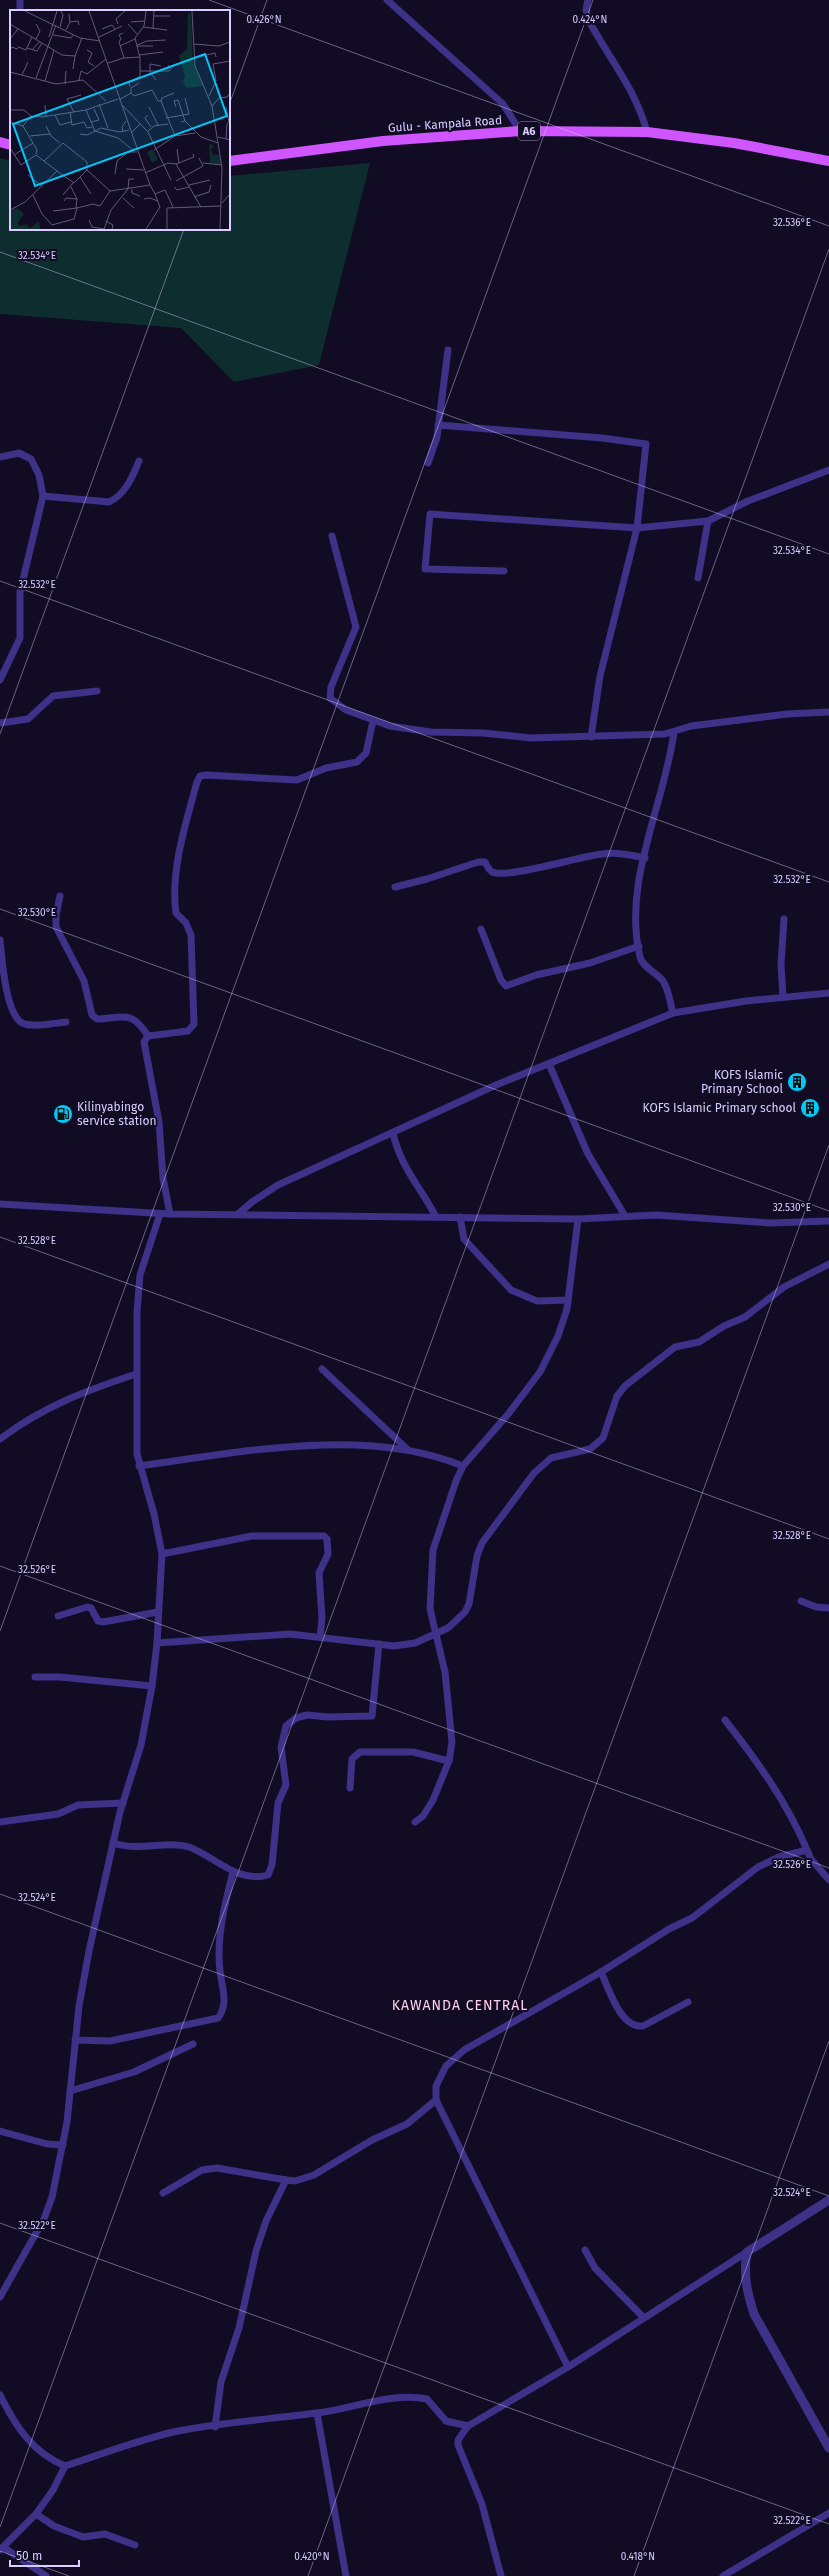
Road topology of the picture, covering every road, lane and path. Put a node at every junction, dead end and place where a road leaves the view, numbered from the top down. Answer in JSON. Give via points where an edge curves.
{"nodes":[{"id":1,"x":387,"y":0,"type":"edge"},
{"id":2,"x":588,"y":0,"type":"edge"},
{"id":3,"x":520,"y":131,"type":"junction"},
{"id":4,"x":647,"y":132,"type":"junction"},
{"id":5,"x":230,"y":161,"type":"edge"},
{"id":6,"x":829,"y":161,"type":"edge"},
{"id":7,"x":448,"y":350,"type":"dead end"},
{"id":8,"x":438,"y":425,"type":"junction"},
{"id":9,"x":0,"y":457,"type":"edge"},
{"id":10,"x":140,"y":461,"type":"dead end"},
{"id":11,"x":428,"y":463,"type":"dead end"},
{"id":12,"x":829,"y":470,"type":"edge"},
{"id":13,"x":43,"y":496,"type":"junction"},
{"id":14,"x":708,"y":521,"type":"junction"},
{"id":15,"x":637,"y":528,"type":"junction"},
{"id":16,"x":332,"y":536,"type":"dead end"},
{"id":17,"x":504,"y":571,"type":"dead end"},
{"id":18,"x":698,"y":578,"type":"dead end"},
{"id":19,"x":0,"y":680,"type":"edge"},
{"id":20,"x":96,"y":691,"type":"dead end"},
{"id":21,"x":829,"y":712,"type":"edge"},
{"id":22,"x":373,"y":721,"type":"junction"},
{"id":23,"x":0,"y":723,"type":"edge"},
{"id":24,"x":674,"y":732,"type":"junction"},
{"id":25,"x":591,"y":737,"type":"junction"},
{"id":26,"x":645,"y":858,"type":"junction"},
{"id":27,"x":395,"y":888,"type":"dead end"},
{"id":28,"x":60,"y":896,"type":"dead end"},
{"id":29,"x":784,"y":919,"type":"dead end"},
{"id":30,"x":481,"y":929,"type":"dead end"},
{"id":31,"x":0,"y":940,"type":"edge"},
{"id":32,"x":639,"y":946,"type":"junction"},
{"id":33,"x":1,"y":959,"type":"edge"},
{"id":34,"x":829,"y":993,"type":"edge"},
{"id":35,"x":782,"y":997,"type":"junction"},
{"id":36,"x":673,"y":1013,"type":"junction"},
{"id":37,"x":66,"y":1022,"type":"dead end"},
{"id":38,"x":148,"y":1036,"type":"junction"},
{"id":39,"x":549,"y":1064,"type":"junction"},
{"id":40,"x":393,"y":1134,"type":"junction"},
{"id":41,"x":0,"y":1204,"type":"edge"},
{"id":42,"x":160,"y":1214,"type":"junction"},
{"id":43,"x":170,"y":1214,"type":"junction"},
{"id":44,"x":238,"y":1214,"type":"junction"},
{"id":45,"x":625,"y":1216,"type":"junction"},
{"id":46,"x":436,"y":1217,"type":"junction"},
{"id":47,"x":460,"y":1217,"type":"junction"},
{"id":48,"x":578,"y":1219,"type":"junction"},
{"id":49,"x":829,"y":1221,"type":"edge"},
{"id":50,"x":829,"y":1264,"type":"edge"},
{"id":51,"x":568,"y":1300,"type":"junction"},
{"id":52,"x":322,"y":1369,"type":"dead end"},
{"id":53,"x":136,"y":1374,"type":"junction"},
{"id":54,"x":0,"y":1439,"type":"edge"},
{"id":55,"x":407,"y":1449,"type":"junction"},
{"id":56,"x":139,"y":1466,"type":"junction"},
{"id":57,"x":463,"y":1466,"type":"junction"},
{"id":58,"x":162,"y":1554,"type":"junction"},
{"id":59,"x":801,"y":1601,"type":"dead end"},
{"id":60,"x":829,"y":1608,"type":"edge"},
{"id":61,"x":158,"y":1612,"type":"junction"},
{"id":62,"x":58,"y":1616,"type":"dead end"},
{"id":63,"x":436,"y":1633,"type":"junction"},
{"id":64,"x":320,"y":1637,"type":"junction"},
{"id":65,"x":157,"y":1643,"type":"junction"},
{"id":66,"x":379,"y":1644,"type":"junction"},
{"id":67,"x":35,"y":1677,"type":"dead end"},
{"id":68,"x":152,"y":1686,"type":"junction"},
{"id":69,"x":725,"y":1720,"type":"dead end"},
{"id":70,"x":449,"y":1761,"type":"junction"},
{"id":71,"x":350,"y":1788,"type":"dead end"},
{"id":72,"x":123,"y":1803,"type":"junction"},
{"id":73,"x":0,"y":1822,"type":"edge"},
{"id":74,"x":415,"y":1822,"type":"dead end"},
{"id":75,"x":113,"y":1843,"type":"junction"},
{"id":76,"x":806,"y":1850,"type":"junction"},
{"id":77,"x":233,"y":1872,"type":"junction"},
{"id":78,"x":829,"y":1880,"type":"edge"},
{"id":79,"x":601,"y":1972,"type":"junction"},
{"id":80,"x":688,"y":2002,"type":"dead end"},
{"id":81,"x":75,"y":2040,"type":"junction"},
{"id":82,"x":193,"y":2044,"type":"dead end"},
{"id":83,"x":70,"y":2092,"type":"junction"},
{"id":84,"x":436,"y":2100,"type":"junction"},
{"id":85,"x":0,"y":2131,"type":"edge"},
{"id":86,"x":63,"y":2145,"type":"junction"},
{"id":87,"x":286,"y":2180,"type":"junction"},
{"id":88,"x":163,"y":2193,"type":"dead end"},
{"id":89,"x":829,"y":2200,"type":"edge"},
{"id":90,"x":585,"y":2250,"type":"dead end"},
{"id":91,"x":747,"y":2252,"type":"junction"},
{"id":92,"x":0,"y":2298,"type":"edge"},
{"id":93,"x":643,"y":2317,"type":"junction"},
{"id":94,"x":568,"y":2367,"type":"junction"},
{"id":95,"x":0,"y":2395,"type":"edge"},
{"id":96,"x":317,"y":2413,"type":"junction"},
{"id":97,"x":468,"y":2426,"type":"junction"},
{"id":98,"x":215,"y":2427,"type":"junction"},
{"id":99,"x":829,"y":2448,"type":"edge"},
{"id":100,"x":66,"y":2466,"type":"junction"},
{"id":101,"x":829,"y":2513,"type":"edge"},
{"id":102,"x":36,"y":2514,"type":"junction"},
{"id":103,"x":135,"y":2545,"type":"dead end"},
{"id":104,"x":1,"y":2549,"type":"edge"},
{"id":105,"x":46,"y":2576,"type":"edge"},
{"id":106,"x":346,"y":2576,"type":"edge"},
{"id":107,"x":501,"y":2576,"type":"edge"},
{"id":108,"x":723,"y":2576,"type":"edge"}],
"edges":[{"from":1,"to":3,"type":"street","via":[[503,104]]},
{"from":2,"to":4,"type":"street","via":[[586,10],[589,21],[642,111]]},
{"from":3,"to":4,"type":"main road","name":"Gulu - Kampala Road","number":"A6"},
{"from":3,"to":5,"type":"main road","name":"Gulu - Kampala Road","number":"A6","via":[[383,141]]},
{"from":4,"to":6,"type":"main road","name":"Gulu - Kampala Road","number":"A6","via":[[734,143]]},
{"from":7,"to":8,"type":"street"},
{"from":8,"to":11,"type":"street"},
{"from":8,"to":15,"type":"street","via":[[646,444]]},
{"from":9,"to":13,"type":"street","via":[[19,453],[31,459],[40,475]]},
{"from":10,"to":13,"type":"street","via":[[132,479],[118,496],[109,502]]},
{"from":12,"to":14,"type":"street","via":[[748,501]]},
{"from":13,"to":19,"type":"street","via":[[20,592],[20,638]]},
{"from":14,"to":15,"type":"street"},
{"from":14,"to":18,"type":"street"},
{"from":15,"to":17,"type":"street","via":[[430,514],[424,569]]},
{"from":15,"to":25,"type":"street","via":[[600,676]]},
{"from":16,"to":22,"type":"street","via":[[356,627],[331,687],[330,698],[346,710]]},
{"from":20,"to":23,"type":"street","via":[[53,696],[28,719]]},
{"from":21,"to":24,"type":"street","via":[[787,714],[691,726]]},
{"from":22,"to":25,"type":"street","via":[[431,732],[483,733],[531,738]]},
{"from":22,"to":38,"type":"street","via":[[366,753],[357,762],[326,768],[297,780],[206,775],[198,778],[175,886],[176,913],[186,923],[191,935],[194,1024],[188,1030]]},
{"from":24,"to":25,"type":"street"},
{"from":24,"to":26,"type":"street","via":[[670,761]]},
{"from":26,"to":27,"type":"street","via":[[619,853],[603,854],[537,868],[496,873],[490,870],[485,862],[478,862]]},
{"from":26,"to":32,"type":"street","via":[[635,903]]},
{"from":28,"to":38,"type":"street","via":[[56,928],[84,981],[92,1015],[97,1019],[127,1016],[137,1021]]},
{"from":29,"to":35,"type":"street"},
{"from":30,"to":32,"type":"street","via":[[506,986],[536,975],[590,963]]},
{"from":31,"to":33,"type":"street"},
{"from":32,"to":36,"type":"street","via":[[643,962],[665,985]]},
{"from":33,"to":37,"type":"street","via":[[5,985],[20,1020],[26,1024]]},
{"from":34,"to":35,"type":"street"},
{"from":35,"to":36,"type":"street","via":[[703,1006]]},
{"from":36,"to":39,"type":"street"},
{"from":38,"to":43,"type":"street","via":[[144,1042],[159,1122],[163,1178]]},
{"from":39,"to":40,"type":"street"},
{"from":39,"to":45,"type":"street","via":[[588,1154]]},
{"from":40,"to":44,"type":"street","via":[[278,1185]]},
{"from":40,"to":46,"type":"street","via":[[405,1169]]},
{"from":41,"to":42,"type":"street"},
{"from":42,"to":43,"type":"street"},
{"from":42,"to":53,"type":"street","via":[[140,1275]]},
{"from":43,"to":44,"type":"street"},
{"from":44,"to":46,"type":"street"},
{"from":45,"to":48,"type":"street"},
{"from":45,"to":49,"type":"street","via":[[656,1214],[770,1223]]},
{"from":46,"to":47,"type":"street"},
{"from":47,"to":48,"type":"street"},
{"from":47,"to":51,"type":"street","via":[[464,1239],[511,1290],[529,1299]]},
{"from":48,"to":51,"type":"street"},
{"from":50,"to":63,"type":"street","via":[[784,1287],[745,1317],[724,1326],[699,1342],[674,1347],[625,1386],[617,1396],[603,1438],[590,1449],[551,1458],[522,1486],[506,1514],[482,1543],[476,1556],[469,1604],[465,1612],[448,1628]]},
{"from":51,"to":57,"type":"street","via":[[558,1336],[540,1372]]},
{"from":52,"to":55,"type":"street"},
{"from":53,"to":54,"type":"street","via":[[79,1392],[51,1405]]},
{"from":53,"to":56,"type":"street"},
{"from":55,"to":56,"type":"street","via":[[374,1446],[304,1446]]},
{"from":55,"to":57,"type":"street","via":[[442,1457]]},
{"from":56,"to":58,"type":"street","via":[[154,1514]]},
{"from":57,"to":63,"type":"street","via":[[433,1550],[430,1602]]},
{"from":58,"to":61,"type":"street"},
{"from":58,"to":64,"type":"street","via":[[252,1536],[324,1536],[327,1539],[328,1554],[319,1573],[322,1618]]},
{"from":59,"to":60,"type":"street","via":[[816,1607]]},
{"from":61,"to":62,"type":"street","via":[[103,1622],[98,1621],[91,1608],[87,1607]]},
{"from":61,"to":65,"type":"street"},
{"from":63,"to":66,"type":"street","via":[[415,1643],[394,1646]]},
{"from":63,"to":70,"type":"street","via":[[445,1672],[452,1723]]},
{"from":64,"to":65,"type":"street","via":[[273,1634]]},
{"from":64,"to":66,"type":"street"},
{"from":65,"to":68,"type":"street"},
{"from":66,"to":77,"type":"street","via":[[372,1716],[307,1715],[296,1718],[286,1726],[281,1747],[287,1774],[286,1784],[278,1803],[271,1870],[265,1876]]},
{"from":67,"to":68,"type":"street"},
{"from":68,"to":72,"type":"street","via":[[141,1745]]},
{"from":69,"to":76,"type":"street","via":[[786,1806]]},
{"from":70,"to":71,"type":"street","via":[[413,1752],[360,1752],[352,1759]]},
{"from":70,"to":74,"type":"street","via":[[433,1800],[423,1816]]},
{"from":72,"to":73,"type":"street","via":[[78,1805],[58,1814]]},
{"from":72,"to":75,"type":"street"},
{"from":75,"to":77,"type":"street","via":[[141,1848],[182,1846],[201,1852]]},
{"from":75,"to":81,"type":"street","via":[[89,1951]]},
{"from":76,"to":78,"type":"street","via":[[811,1860]]},
{"from":76,"to":79,"type":"street","via":[[758,1867],[703,1911]]},
{"from":77,"to":81,"type":"street","via":[[219,1946],[225,2000],[224,2011],[218,2018],[110,2041]]},
{"from":79,"to":80,"type":"street","via":[[623,2017],[638,2026],[643,2026]]},
{"from":79,"to":84,"type":"street","via":[[464,2050],[446,2066],[436,2086]]},
{"from":81,"to":83,"type":"street"},
{"from":82,"to":83,"type":"street","via":[[134,2072]]},
{"from":83,"to":86,"type":"street"},
{"from":84,"to":87,"type":"street","via":[[407,2124],[372,2140],[314,2175]]},
{"from":84,"to":94,"type":"street"},
{"from":85,"to":86,"type":"street","via":[[48,2144]]},
{"from":86,"to":92,"type":"street","via":[[52,2197],[44,2219]]},
{"from":87,"to":88,"type":"street","via":[[218,2168],[202,2170]]},
{"from":87,"to":98,"type":"street","via":[[266,2221],[258,2245],[239,2328],[221,2382]]},
{"from":89,"to":91,"type":"street"},
{"from":90,"to":93,"type":"street","via":[[600,2274]]},
{"from":91,"to":93,"type":"street"},
{"from":91,"to":99,"type":"street","via":[[744,2271],[746,2290],[754,2314]]},
{"from":93,"to":94,"type":"street"},
{"from":94,"to":97,"type":"street"},
{"from":95,"to":100,"type":"street","via":[[14,2423],[36,2450]]},
{"from":96,"to":97,"type":"street","via":[[358,2404],[421,2398],[433,2403],[437,2413],[446,2421]]},
{"from":96,"to":98,"type":"street"},
{"from":96,"to":106,"type":"street"},
{"from":97,"to":107,"type":"street","via":[[458,2440],[458,2445],[482,2504]]},
{"from":98,"to":100,"type":"street","via":[[161,2436]]},
{"from":100,"to":102,"type":"street"},
{"from":101,"to":108,"type":"street"},
{"from":102,"to":103,"type":"street","via":[[54,2526],[83,2537],[105,2534]]},
{"from":102,"to":104,"type":"street"},
{"from":104,"to":105,"type":"street"}]}
